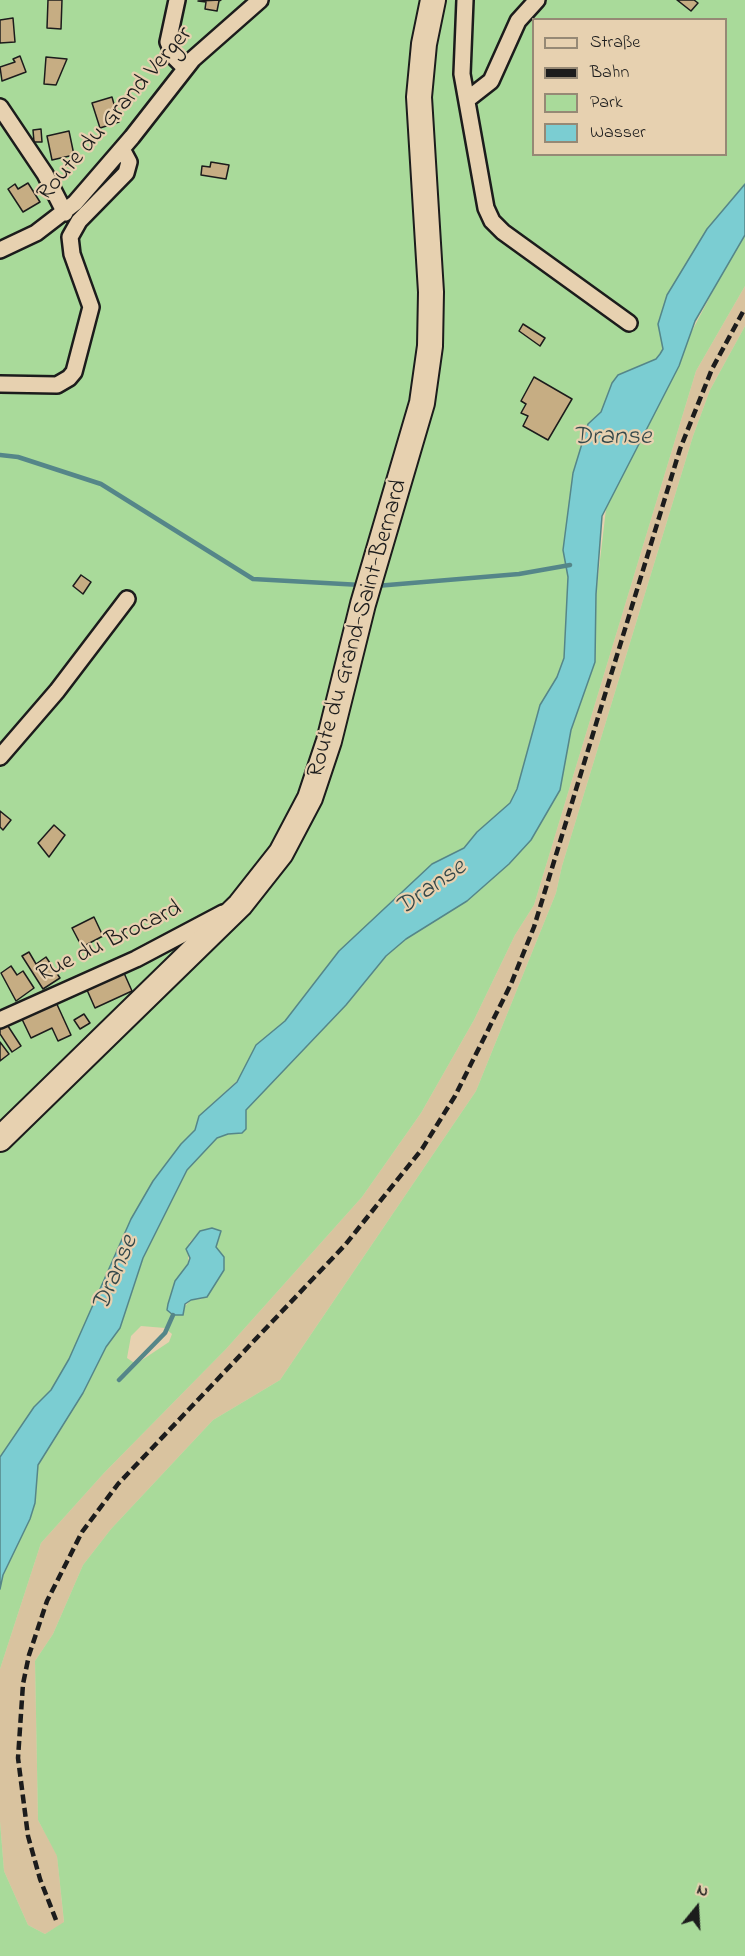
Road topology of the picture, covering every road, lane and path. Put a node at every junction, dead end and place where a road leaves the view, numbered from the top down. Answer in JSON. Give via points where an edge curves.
{"nodes":[{"id":1,"x":177,"y":0,"type":"edge"},
{"id":2,"x":260,"y":0,"type":"edge"},
{"id":3,"x":434,"y":0,"type":"edge"},
{"id":4,"x":465,"y":0,"type":"edge"},
{"id":5,"x":537,"y":0,"type":"edge"},
{"id":6,"x":185,"y":68,"type":"junction"},
{"id":7,"x":468,"y":99,"type":"junction"},
{"id":8,"x":0,"y":107,"type":"edge"},
{"id":9,"x":122,"y":149,"type":"junction"},
{"id":10,"x":65,"y":213,"type":"junction"},
{"id":11,"x":0,"y":250,"type":"edge"},
{"id":12,"x":629,"y":323,"type":"dead end"},
{"id":13,"x":0,"y":384,"type":"edge"},
{"id":14,"x":127,"y":599,"type":"dead end"},
{"id":15,"x":0,"y":757,"type":"edge"},
{"id":16,"x":240,"y":905,"type":"junction"},
{"id":17,"x":0,"y":1020,"type":"edge"},
{"id":18,"x":0,"y":1139,"type":"edge"}],
"edges":[{"from":1,"to":6,"type":"street","via":[[168,42]]},
{"from":2,"to":6,"type":"street","name":"Route du Grand Verger"},
{"from":3,"to":16,"type":"main road","name":"Route du Grand-Saint-Bernard","via":[[424,44],[419,97],[430,263],[430,346],[416,429],[310,798],[281,853]]},
{"from":4,"to":7,"type":"street","via":[[461,59]]},
{"from":5,"to":7,"type":"street","via":[[518,21],[491,81]]},
{"from":6,"to":9,"type":"street","name":"Route du Grand Verger"},
{"from":7,"to":12,"type":"street","via":[[486,208],[492,220]]},
{"from":8,"to":10,"type":"street","via":[[45,174]]},
{"from":9,"to":10,"type":"street","name":"Route du Grand Verger"},
{"from":9,"to":13,"type":"street","via":[[129,162],[126,173],[79,221],[70,237],[72,254],[92,307],[74,372],[57,385]]},
{"from":10,"to":11,"type":"street","name":"Route du Grand Verger","via":[[36,233]]},
{"from":14,"to":15,"type":"street","via":[[57,691]]},
{"from":16,"to":17,"type":"street","name":"Rue du Brocard","via":[[136,959]]},
{"from":16,"to":18,"type":"main road","name":"Route du Grand-Saint-Bernard"}]}
